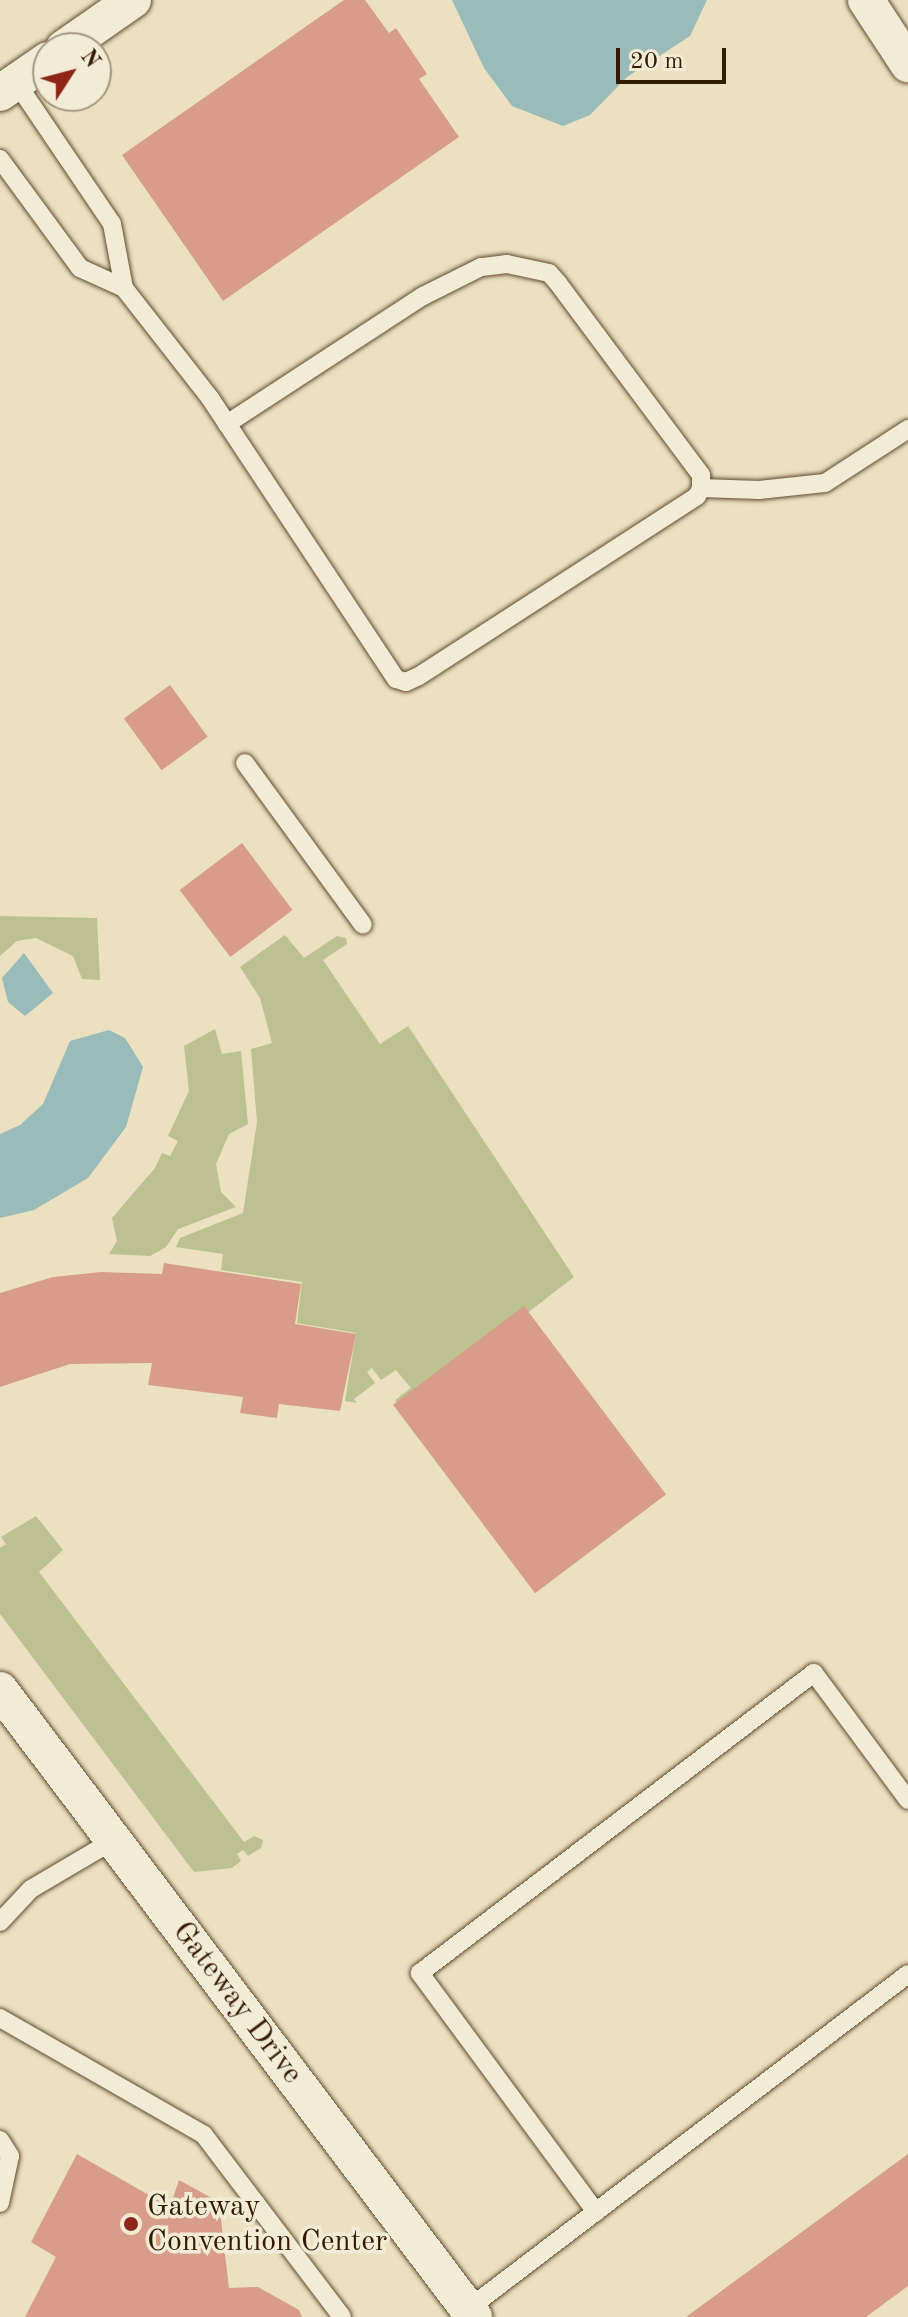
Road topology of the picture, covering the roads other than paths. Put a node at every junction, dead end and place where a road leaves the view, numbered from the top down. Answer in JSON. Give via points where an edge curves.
{"nodes":[{"id":1,"x":133,"y":0,"type":"edge"},
{"id":2,"x":866,"y":0,"type":"edge"},
{"id":3,"x":87,"y":32,"type":"edge"},
{"id":4,"x":908,"y":64,"type":"edge"},
{"id":5,"x":32,"y":71,"type":"edge"},
{"id":6,"x":8,"y":88,"type":"edge"},
{"id":7,"x":0,"y":159,"type":"edge"},
{"id":8,"x":124,"y":288,"type":"junction"},
{"id":9,"x":227,"y":424,"type":"junction"},
{"id":10,"x":908,"y":429,"type":"edge"},
{"id":11,"x":701,"y":488,"type":"junction"},
{"id":12,"x":245,"y":763,"type":"dead end"},
{"id":13,"x":363,"y":925,"type":"dead end"},
{"id":14,"x":0,"y":1690,"type":"edge"},
{"id":15,"x":908,"y":1800,"type":"edge"},
{"id":16,"x":114,"y":1840,"type":"junction"},
{"id":17,"x":0,"y":1922,"type":"edge"},
{"id":18,"x":908,"y":1974,"type":"edge"},
{"id":19,"x":0,"y":2018,"type":"edge"},
{"id":20,"x":0,"y":2140,"type":"edge"},
{"id":21,"x":0,"y":2203,"type":"edge"},
{"id":22,"x":596,"y":2212,"type":"junction"},
{"id":23,"x":471,"y":2313,"type":"edge"},
{"id":24,"x":342,"y":2317,"type":"edge"}],
"edges":[{"from":1,"to":3,"type":"street"},
{"from":2,"to":4,"type":"street"},
{"from":5,"to":6,"type":"street"},
{"from":6,"to":8,"type":"lane","via":[[112,224]]},
{"from":7,"to":8,"type":"lane","via":[[80,268]]},
{"from":8,"to":9,"type":"lane"},
{"from":9,"to":11,"type":"lane","via":[[423,296],[481,267],[507,264],[549,273],[558,283],[701,475]]},
{"from":9,"to":11,"type":"lane","via":[[390,672],[406,682],[697,496]]},
{"from":10,"to":11,"type":"lane","via":[[825,483],[759,490]]},
{"from":12,"to":13,"type":"lane"},
{"from":14,"to":16,"type":"street","name":"Gateway Drive"},
{"from":15,"to":22,"type":"lane","via":[[814,1673],[420,1973]]},
{"from":16,"to":17,"type":"lane","via":[[31,1889]]},
{"from":16,"to":23,"type":"street","name":"Gateway Drive"},
{"from":18,"to":22,"type":"lane"},
{"from":19,"to":24,"type":"lane","via":[[204,2135]]},
{"from":20,"to":21,"type":"lane","via":[[10,2156]]},
{"from":22,"to":23,"type":"lane"}]}
